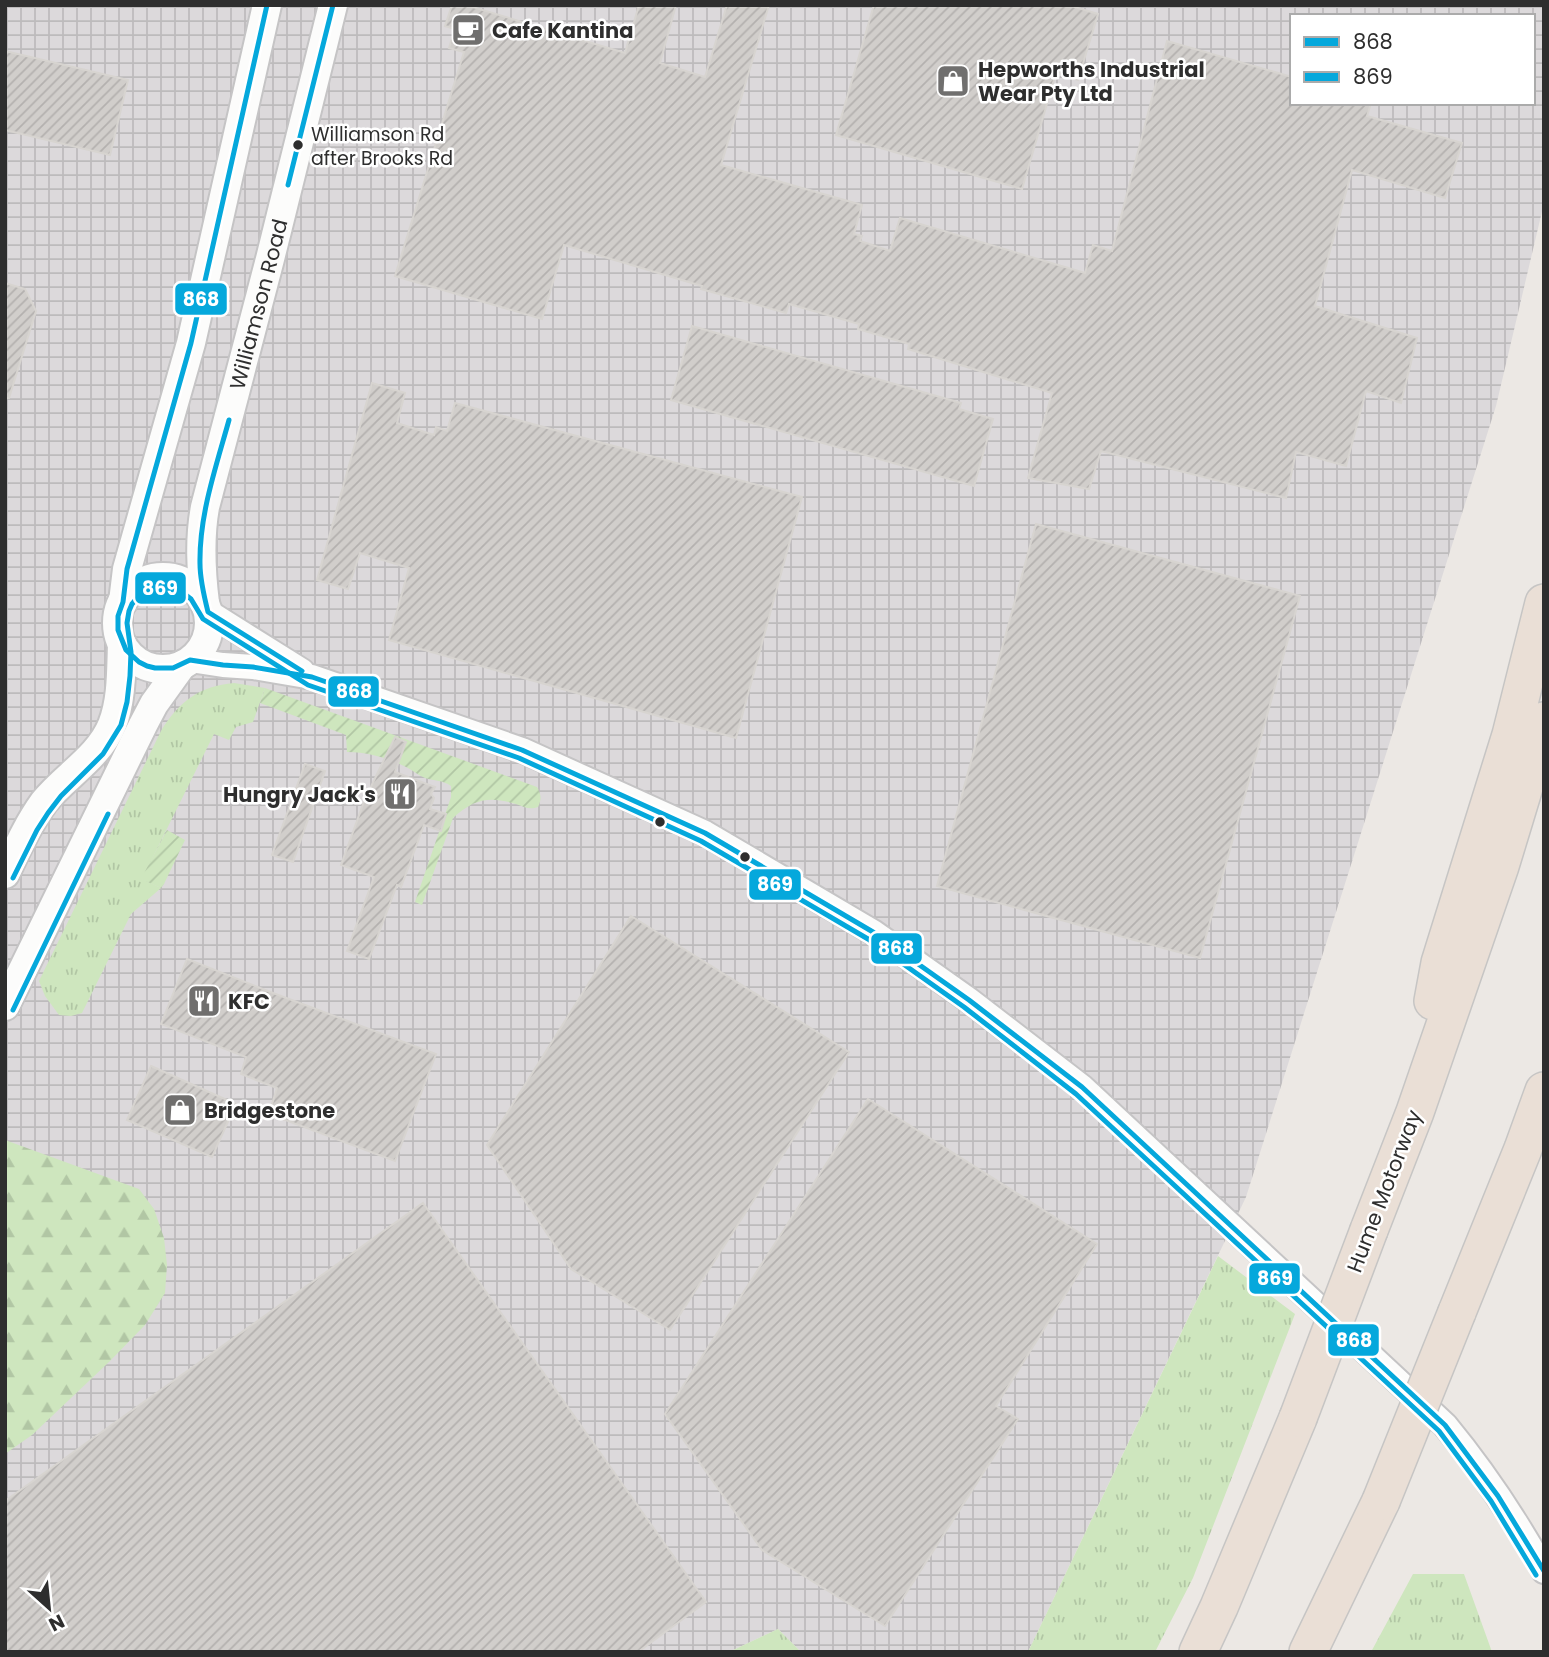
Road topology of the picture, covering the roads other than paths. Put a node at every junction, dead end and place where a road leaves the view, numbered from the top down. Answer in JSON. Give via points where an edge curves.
{"nodes":[{"id":1,"x":267,"y":5,"type":"edge"},
{"id":2,"x":333,"y":5,"type":"edge"},
{"id":3,"x":123,"y":602,"type":"junction"},
{"id":4,"x":1544,"y":603,"type":"edge"},
{"id":5,"x":207,"y":607,"type":"junction"},
{"id":6,"x":122,"y":644,"type":"junction"},
{"id":7,"x":186,"y":663,"type":"junction"},
{"id":8,"x":312,"y":677,"type":"junction"},
{"id":9,"x":1544,"y":721,"type":"edge"},
{"id":10,"x":5,"y":874,"type":"edge"},
{"id":11,"x":5,"y":1006,"type":"edge"},
{"id":12,"x":1544,"y":1091,"type":"edge"},
{"id":13,"x":1415,"y":1112,"type":"junction"},
{"id":14,"x":1544,"y":1571,"type":"edge"},
{"id":15,"x":1198,"y":1652,"type":"edge"},
{"id":16,"x":1308,"y":1652,"type":"edge"}],
"edges":[{"from":1,"to":3,"type":"main road","via":[[191,343],[127,569]]},
{"from":2,"to":5,"type":"main road","name":"Williamson Road","via":[[205,508],[200,555]]},
{"from":3,"to":5,"type":"main road","via":[[136,586],[163,578],[190,586]]},
{"from":3,"to":6,"type":"main road","via":[[117,623]]},
{"from":4,"to":13,"type":"highway","via":[[1511,735],[1440,963]]},
{"from":5,"to":7,"type":"main road","via":[[207,638]]},
{"from":5,"to":8,"type":"street"},
{"from":6,"to":7,"type":"main road","via":[[147,666],[164,669]]},
{"from":6,"to":10,"type":"main road","via":[[112,725],[103,741],[44,803]]},
{"from":7,"to":8,"type":"street"},
{"from":7,"to":11,"type":"main road","via":[[143,725]]},
{"from":8,"to":14,"type":"street","via":[[522,750],[705,833],[873,932],[970,999],[1082,1087],[1445,1425],[1520,1528]]},
{"from":9,"to":13,"type":"highway","name":"Hume Motorway","via":[[1500,866]]},
{"from":12,"to":16,"type":"highway","bridge":true,"via":[[1381,1501]]},
{"from":13,"to":15,"type":"highway","name":"Hume Motorway","bridge":true,"via":[[1298,1418]]}]}
